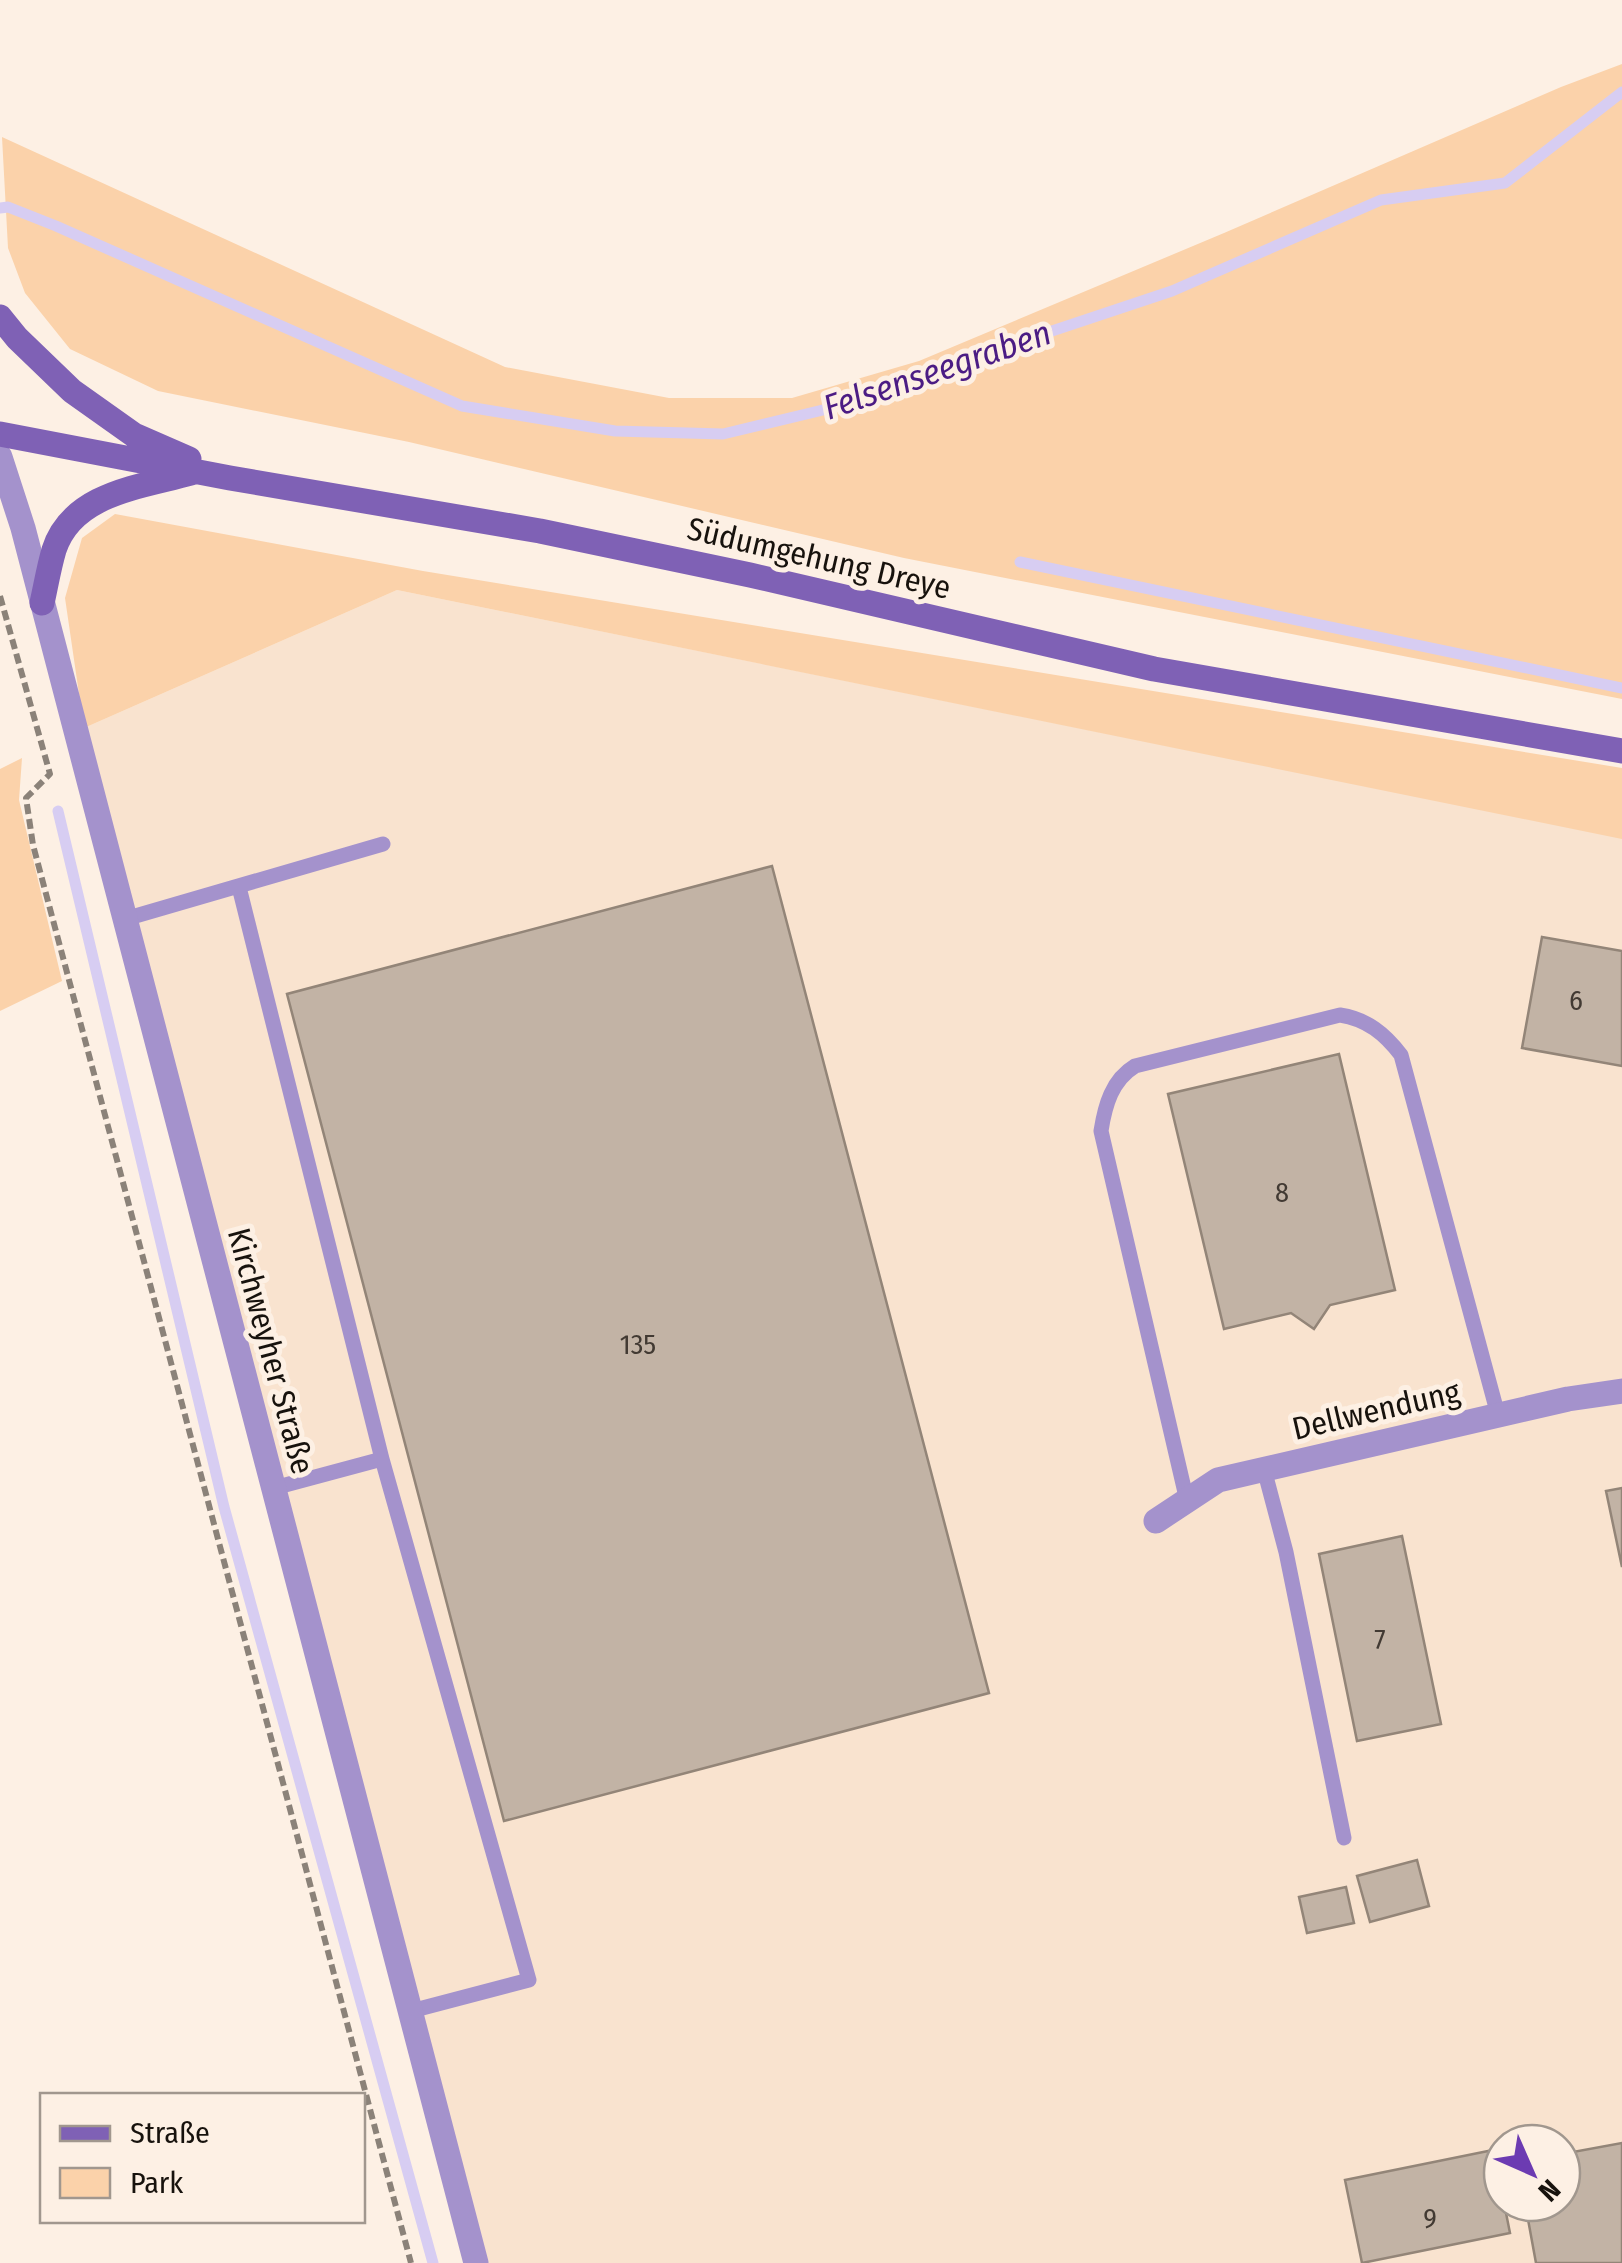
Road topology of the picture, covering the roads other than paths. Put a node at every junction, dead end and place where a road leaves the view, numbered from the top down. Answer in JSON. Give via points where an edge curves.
{"nodes":[{"id":1,"x":0,"y":317,"type":"edge"},
{"id":2,"x":0,"y":434,"type":"edge"},
{"id":3,"x":0,"y":457,"type":"edge"},
{"id":4,"x":197,"y":472,"type":"junction"},
{"id":5,"x":230,"y":478,"type":"junction"},
{"id":6,"x":42,"y":603,"type":"junction"},
{"id":7,"x":1622,"y":751,"type":"edge"},
{"id":8,"x":383,"y":844,"type":"dead end"},
{"id":9,"x":239,"y":886,"type":"junction"},
{"id":10,"x":124,"y":919,"type":"junction"},
{"id":11,"x":1622,"y":1390,"type":"edge"},
{"id":12,"x":1498,"y":1415,"type":"junction"},
{"id":13,"x":382,"y":1459,"type":"junction"},
{"id":14,"x":1264,"y":1469,"type":"junction"},
{"id":15,"x":274,"y":1488,"type":"junction"},
{"id":16,"x":1187,"y":1500,"type":"junction"},
{"id":17,"x":1156,"y":1521,"type":"dead end"},
{"id":18,"x":1344,"y":1838,"type":"dead end"},
{"id":19,"x":411,"y":2011,"type":"junction"},
{"id":20,"x":476,"y":2263,"type":"edge"}],
"edges":[{"from":1,"to":5,"type":"main road","via":[[72,391],[134,434]]},
{"from":2,"to":4,"type":"main road","name":"Südumgehung Dreye"},
{"from":3,"to":6,"type":"street","name":"Kirchweyher Straße"},
{"from":4,"to":5,"type":"main road","name":"Südumgehung Dreye"},
{"from":4,"to":6,"type":"main road","via":[[98,499],[73,516],[55,546]]},
{"from":5,"to":7,"type":"main road","name":"Südumgehung Dreye","via":[[750,574],[1154,669]]},
{"from":6,"to":10,"type":"street","name":"Kirchweyher Straße"},
{"from":8,"to":9,"type":"lane"},
{"from":9,"to":10,"type":"lane"},
{"from":9,"to":13,"type":"lane"},
{"from":10,"to":15,"type":"street","name":"Kirchweyher Straße"},
{"from":11,"to":12,"type":"street","name":"Dellwendung"},
{"from":12,"to":14,"type":"street","name":"Dellwendung"},
{"from":12,"to":16,"type":"lane","via":[[1401,1055],[1386,1037],[1340,1015],[1135,1066],[1108,1097],[1102,1130]]},
{"from":13,"to":15,"type":"lane"},
{"from":13,"to":19,"type":"lane","via":[[530,1980]]},
{"from":14,"to":16,"type":"street","name":"Dellwendung","via":[[1218,1480]]},
{"from":14,"to":18,"type":"lane"},
{"from":15,"to":19,"type":"street","name":"Kirchweyher Straße"},
{"from":16,"to":17,"type":"street","name":"Dellwendung"},
{"from":19,"to":20,"type":"street","name":"Kirchweyher Straße"}]}
